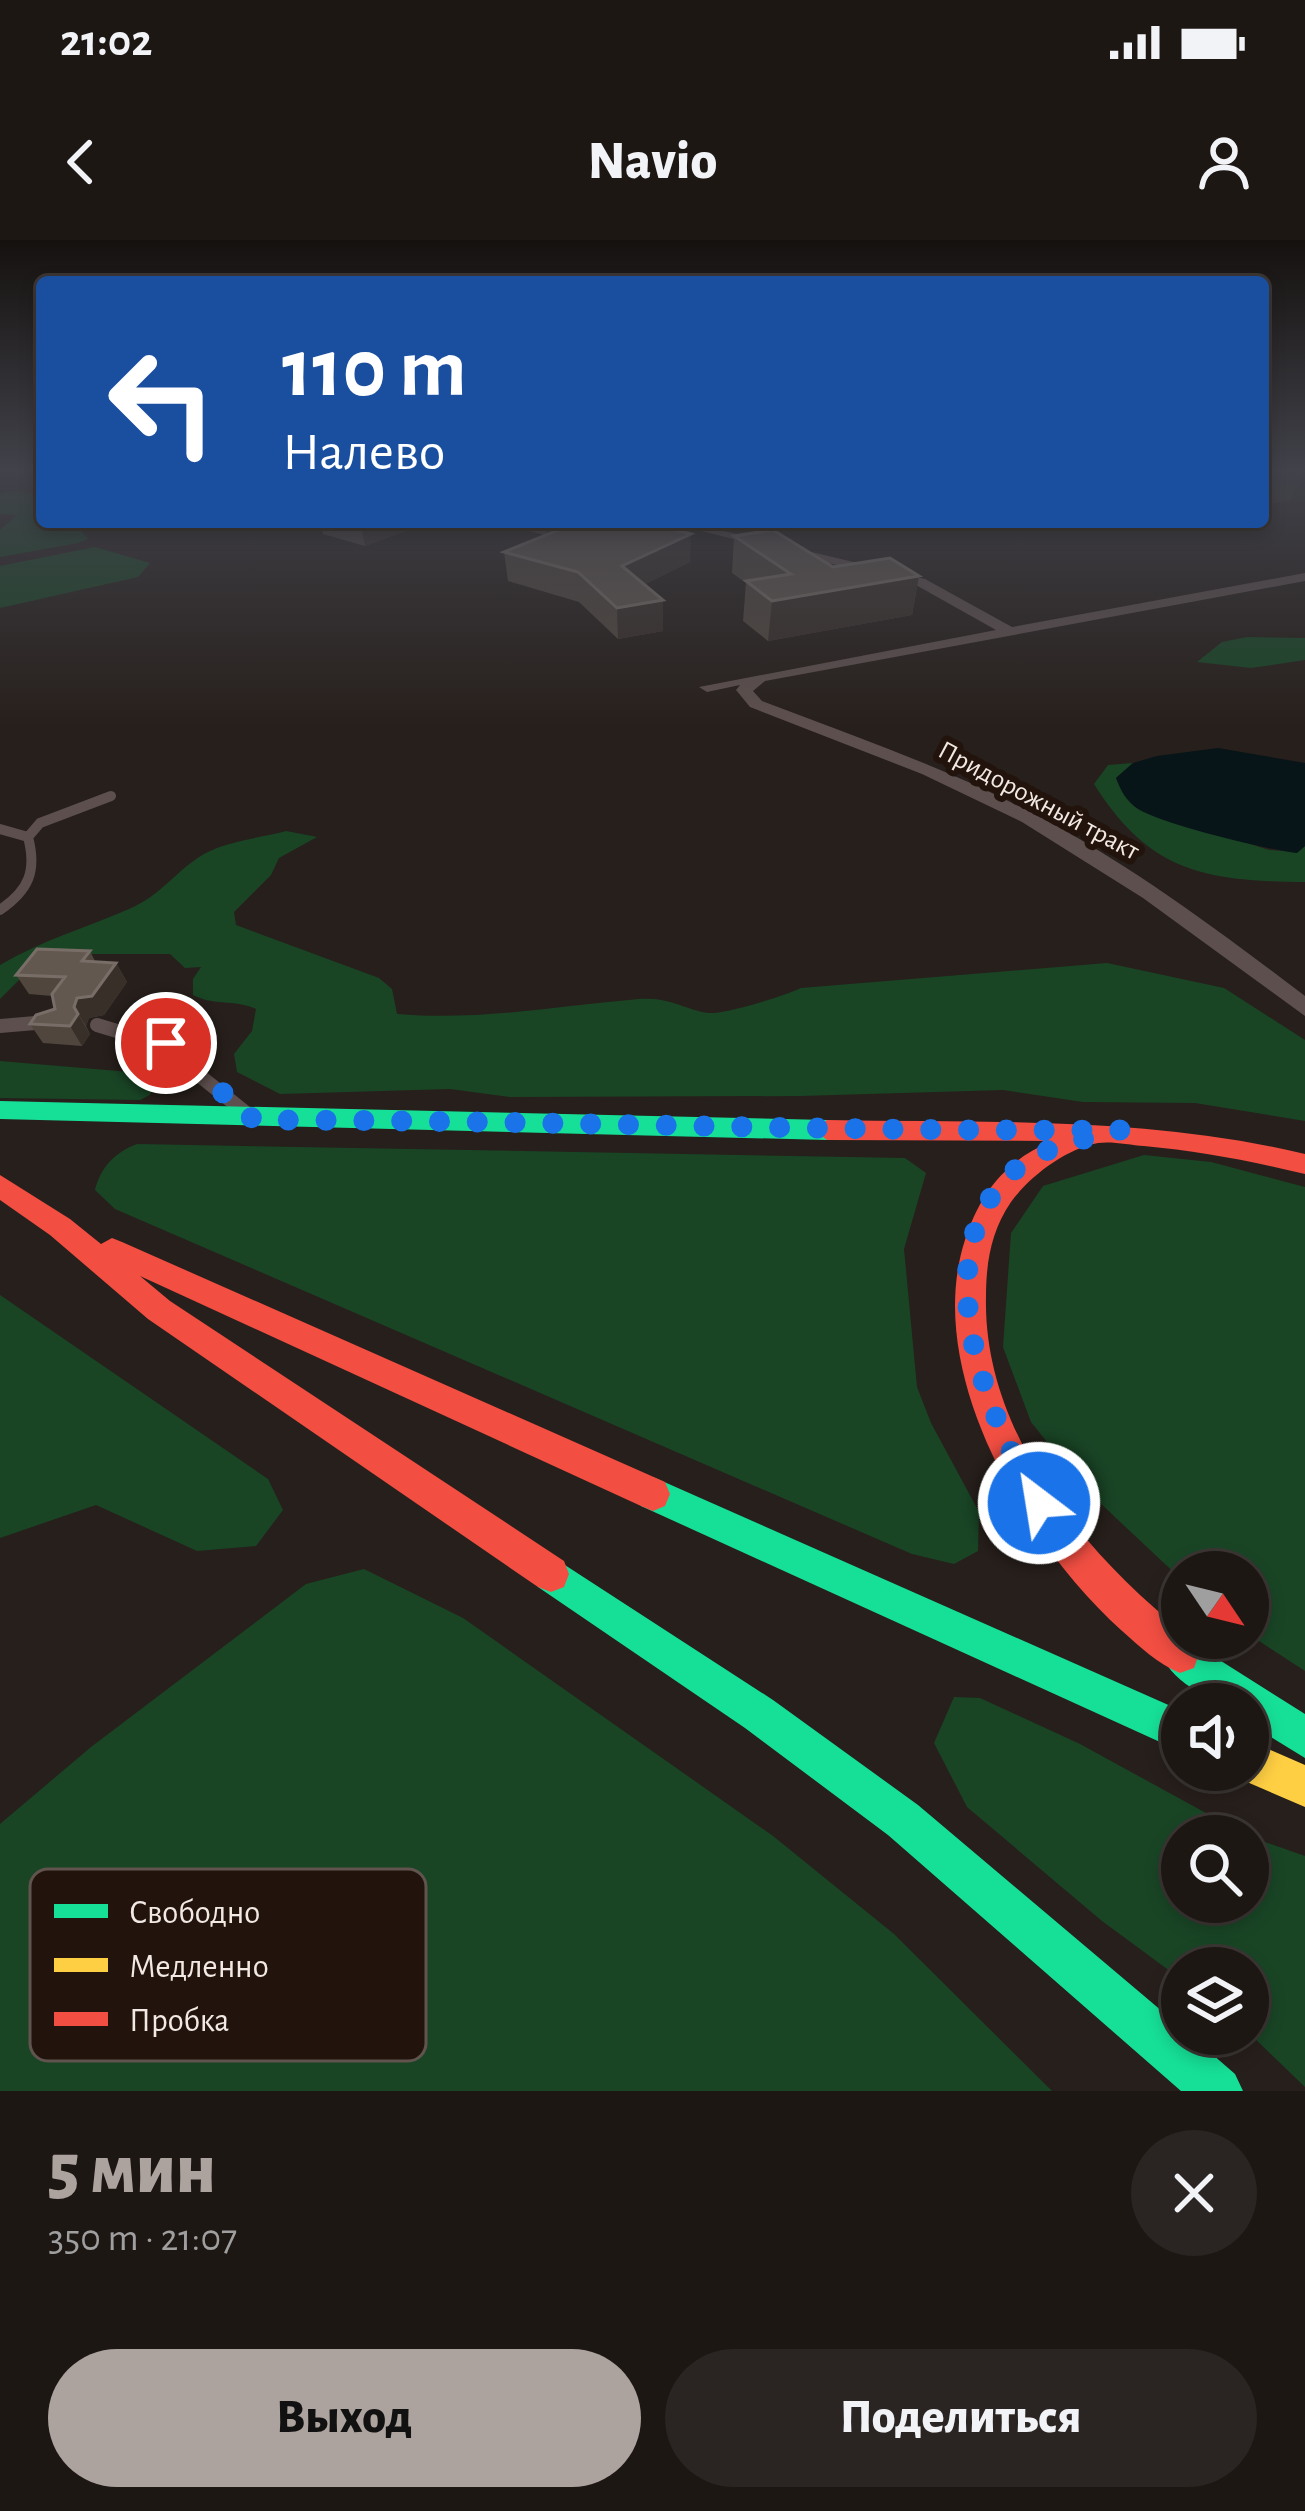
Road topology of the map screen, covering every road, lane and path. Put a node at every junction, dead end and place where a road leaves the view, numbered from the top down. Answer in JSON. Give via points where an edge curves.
{"nodes":[{"id":1,"x":814,"y":556,"type":"edge"},
{"id":2,"x":1305,"y":577,"type":"edge"},
{"id":3,"x":1011,"y":632,"type":"junction"},
{"id":4,"x":759,"y":678,"type":"junction"},
{"id":5,"x":707,"y":687,"type":"dead end"},
{"id":6,"x":111,"y":796,"type":"dead end"},
{"id":7,"x":0,"y":829,"type":"edge"},
{"id":8,"x":28,"y":836,"type":"junction"},
{"id":9,"x":0,"y":910,"type":"edge"},
{"id":10,"x":1305,"y":1008,"type":"edge"},
{"id":11,"x":58,"y":1023,"type":"edge"},
{"id":12,"x":97,"y":1025,"type":"dead end"},
{"id":13,"x":0,"y":1026,"type":"edge"},
{"id":14,"x":0,"y":1110,"type":"edge"},
{"id":15,"x":254,"y":1120,"type":"junction"},
{"id":16,"x":1120,"y":1130,"type":"junction"},
{"id":17,"x":1305,"y":1165,"type":"edge"},
{"id":18,"x":0,"y":1186,"type":"edge"},
{"id":19,"x":60,"y":1227,"type":"junction"},
{"id":20,"x":1161,"y":1723,"type":"edge"},
{"id":21,"x":1305,"y":1738,"type":"edge"},
{"id":22,"x":1269,"y":1770,"type":"edge"},
{"id":23,"x":1305,"y":1786,"type":"edge"},
{"id":24,"x":1217,"y":2091,"type":"edge"}],
"edges":[{"from":1,"to":3,"type":"street","via":[[920,582]]},
{"from":2,"to":3,"type":"street"},
{"from":3,"to":4,"type":"street"},
{"from":4,"to":5,"type":"street"},
{"from":4,"to":10,"type":"street","name":"Придорожный тракт","via":[[744,690],[755,704],[1029,819],[1142,885]]},
{"from":6,"to":8,"type":"lane"},
{"from":7,"to":8,"type":"lane"},
{"from":8,"to":9,"type":"lane","via":[[33,881]]},
{"from":11,"to":13,"type":"lane"},
{"from":12,"to":15,"type":"lane","via":[[166,1043]]},
{"from":14,"to":15,"type":"main road"},
{"from":15,"to":16,"type":"main road"},
{"from":16,"to":17,"type":"main road","via":[[1201,1136]]},
{"from":16,"to":21,"type":"main road","via":[[1017,1167],[990,1200],[968,1267],[982,1388],[1009,1454],[1076,1556],[1175,1648]]},
{"from":18,"to":19,"type":"main road"},
{"from":19,"to":20,"type":"main road"},
{"from":19,"to":24,"type":"main road","via":[[159,1310],[904,1820]]},
{"from":22,"to":23,"type":"main road"}]}
